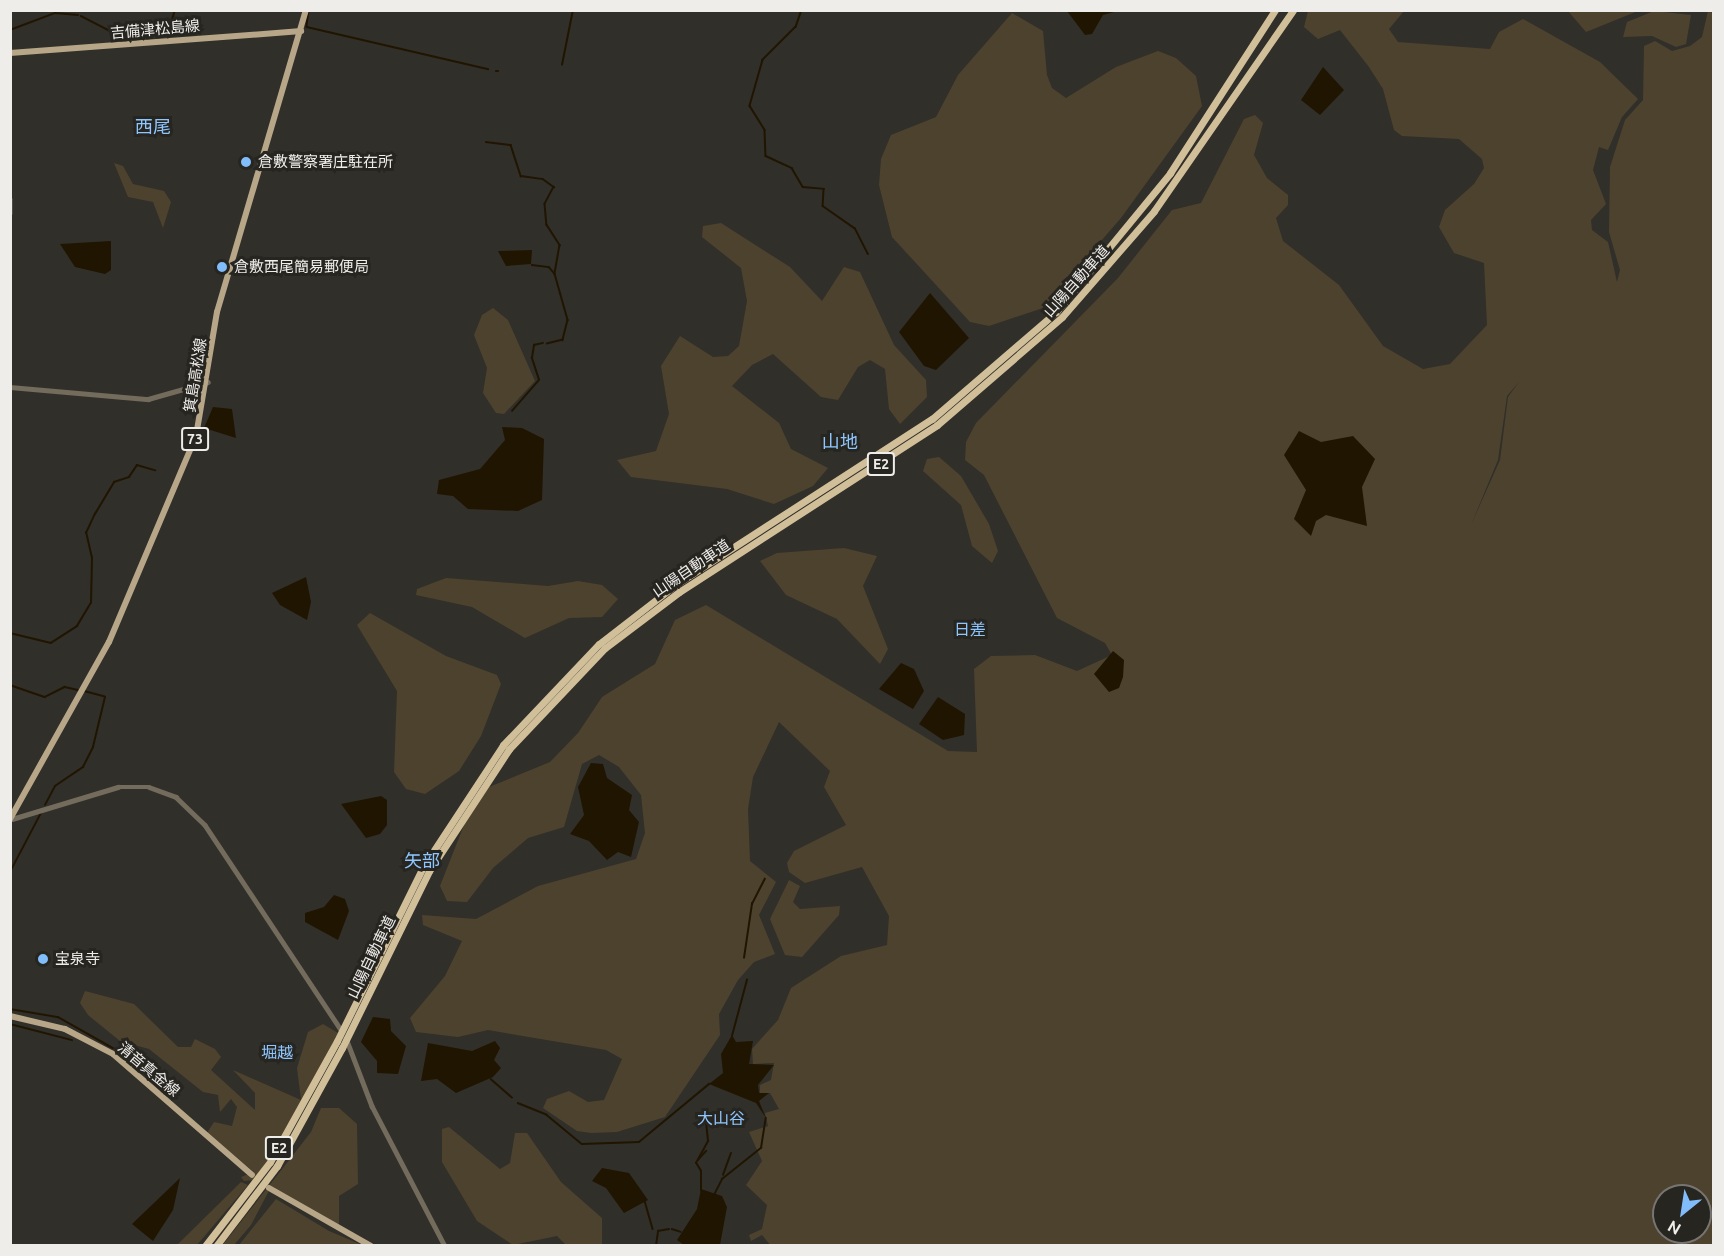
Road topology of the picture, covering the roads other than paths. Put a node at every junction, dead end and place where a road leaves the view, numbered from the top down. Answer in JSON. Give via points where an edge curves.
{"nodes":[{"id":1,"x":306,"y":10,"type":"edge"},
{"id":2,"x":1275,"y":10,"type":"edge"},
{"id":3,"x":1293,"y":10,"type":"edge"},
{"id":4,"x":301,"y":31,"type":"junction"},
{"id":5,"x":10,"y":53,"type":"edge"},
{"id":6,"x":10,"y":199,"type":"edge"},
{"id":7,"x":10,"y":213,"type":"edge"},
{"id":8,"x":208,"y":382,"type":"junction"},
{"id":9,"x":10,"y":387,"type":"edge"},
{"id":10,"x":11,"y":819,"type":"edge"},
{"id":11,"x":426,"y":869,"type":"junction"},
{"id":12,"x":10,"y":1016,"type":"edge"},
{"id":13,"x":252,"y":1175,"type":"dead end"},
{"id":14,"x":269,"y":1188,"type":"dead end"},
{"id":15,"x":205,"y":1245,"type":"edge"},
{"id":16,"x":216,"y":1245,"type":"edge"},
{"id":17,"x":371,"y":1245,"type":"edge"},
{"id":18,"x":445,"y":1245,"type":"edge"}],
"edges":[{"from":1,"to":4,"type":"main road","name":"箕島高松線","number":"73"},
{"from":2,"to":11,"type":"highway","name":"山陽自動車道","number":"E2","via":[[1170,173],[1056,312],[932,419],[675,585],[599,644],[502,745]]},
{"from":3,"to":11,"type":"highway","name":"山陽自動車道","number":"E2","via":[[1154,211],[1062,317],[937,425],[679,592],[605,648],[509,749]]},
{"from":4,"to":5,"type":"main road","name":"吉備津松島線"},
{"from":4,"to":8,"type":"main road","name":"箕島高松線","number":"73","via":[[217,312]]},
{"from":6,"to":7,"type":"street"},
{"from":8,"to":9,"type":"street","via":[[148,399]]},
{"from":8,"to":10,"type":"main road","name":"箕島高松線","number":"73","via":[[196,436],[109,642]]},
{"from":10,"to":18,"type":"street","via":[[126,786],[159,790],[191,808],[356,1052],[372,1106]]},
{"from":11,"to":15,"type":"highway","name":"山陽自動車道","number":"E2","bridge":true,"via":[[285,1139]]},
{"from":11,"to":16,"type":"highway","name":"山陽自動車道","number":"E2","bridge":true,"via":[[342,1048],[282,1159]]},
{"from":12,"to":13,"type":"main road","name":"清音真金線","via":[[65,1029],[113,1054]]},
{"from":14,"to":17,"type":"main road"}]}
